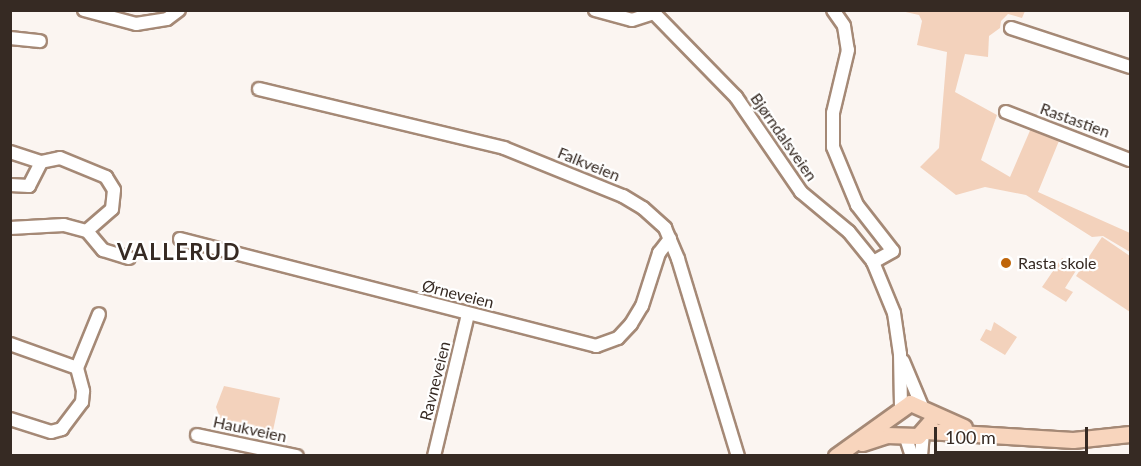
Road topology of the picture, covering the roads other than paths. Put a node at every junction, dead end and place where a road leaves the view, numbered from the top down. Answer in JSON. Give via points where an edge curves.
{"nodes":[{"id":1,"x":84,"y":10,"type":"edge"},
{"id":2,"x":179,"y":10,"type":"edge"},
{"id":3,"x":595,"y":10,"type":"edge"},
{"id":4,"x":833,"y":10,"type":"edge"},
{"id":5,"x":652,"y":12,"type":"edge"},
{"id":6,"x":1011,"y":28,"type":"dead end"},
{"id":7,"x":10,"y":38,"type":"edge"},
{"id":8,"x":40,"y":41,"type":"dead end"},
{"id":9,"x":1131,"y":68,"type":"edge"},
{"id":10,"x":259,"y":89,"type":"dead end"},
{"id":11,"x":1006,"y":112,"type":"dead end"},
{"id":12,"x":10,"y":152,"type":"edge"},
{"id":13,"x":1131,"y":160,"type":"edge"},
{"id":14,"x":41,"y":162,"type":"junction"},
{"id":15,"x":10,"y":185,"type":"edge"},
{"id":16,"x":10,"y":228,"type":"edge"},
{"id":17,"x":87,"y":231,"type":"junction"},
{"id":18,"x":180,"y":239,"type":"dead end"},
{"id":19,"x":670,"y":239,"type":"junction"},
{"id":20,"x":129,"y":258,"type":"dead end"},
{"id":21,"x":873,"y":262,"type":"junction"},
{"id":22,"x":99,"y":314,"type":"dead end"},
{"id":23,"x":468,"y":314,"type":"junction"},
{"id":24,"x":10,"y":344,"type":"edge"},
{"id":25,"x":900,"y":354,"type":"junction"},
{"id":26,"x":77,"y":368,"type":"junction"},
{"id":27,"x":925,"y":409,"type":"junction"},
{"id":28,"x":899,"y":410,"type":"junction"},
{"id":29,"x":10,"y":418,"type":"edge"},
{"id":30,"x":974,"y":431,"type":"junction"},
{"id":31,"x":925,"y":432,"type":"junction"},
{"id":32,"x":1131,"y":434,"type":"edge"},
{"id":33,"x":197,"y":435,"type":"dead end"},
{"id":34,"x":904,"y":435,"type":"junction"},
{"id":35,"x":850,"y":446,"type":"junction"},
{"id":36,"x":297,"y":456,"type":"edge"},
{"id":37,"x":434,"y":456,"type":"edge"},
{"id":38,"x":738,"y":456,"type":"edge"},
{"id":39,"x":836,"y":456,"type":"edge"},
{"id":40,"x":912,"y":456,"type":"edge"},
{"id":41,"x":921,"y":456,"type":"edge"}],
"edges":[{"from":1,"to":2,"type":"street","via":[[136,24],[167,19]]},
{"from":3,"to":5,"type":"street","via":[[632,20]]},
{"from":4,"to":21,"type":"street","via":[[844,26],[848,50],[833,113],[833,147],[857,205],[893,251]]},
{"from":5,"to":21,"type":"street","name":"Bjørndalsveien","via":[[736,97],[801,192],[849,232]]},
{"from":6,"to":9,"type":"street"},
{"from":7,"to":8,"type":"street"},
{"from":10,"to":19,"type":"street","name":"Falkveien","via":[[504,148],[623,196],[658,220]]},
{"from":11,"to":13,"type":"street","name":"Rastastien"},
{"from":12,"to":14,"type":"street"},
{"from":14,"to":15,"type":"street","via":[[28,186]]},
{"from":14,"to":17,"type":"street","via":[[60,158],[70,161],[97,171],[112,185],[112,210]]},
{"from":16,"to":17,"type":"street","via":[[64,225]]},
{"from":17,"to":20,"type":"street","via":[[103,250]]},
{"from":18,"to":23,"type":"street","name":"Ørneveien"},
{"from":19,"to":23,"type":"street","name":"Ørneveien","via":[[659,253],[642,306],[631,324],[608,343],[580,343]]},
{"from":19,"to":38,"type":"street","name":"Falkveien"},
{"from":21,"to":25,"type":"street","name":"Bjørndalsveien","via":[[891,301]]},
{"from":22,"to":26,"type":"street"},
{"from":23,"to":37,"type":"street","name":"Ravneveien"},
{"from":24,"to":26,"type":"street"},
{"from":25,"to":27,"type":"street","name":"Bjørndalsveien"},
{"from":25,"to":28,"type":"street","name":"Bjørndalsveien"},
{"from":26,"to":29,"type":"street","via":[[83,378],[82,402],[62,429],[51,432]]},
{"from":27,"to":28,"type":"main road","via":[[910,403]]},
{"from":27,"to":30,"type":"main road"},
{"from":27,"to":31,"type":"main road"},
{"from":28,"to":34,"type":"main road","via":[[897,427]]},
{"from":28,"to":35,"type":"main road"},
{"from":30,"to":31,"type":"main road"},
{"from":30,"to":32,"type":"main road","via":[[1073,440]]},
{"from":31,"to":34,"type":"main road"},
{"from":31,"to":41,"type":"street"},
{"from":33,"to":36,"type":"street","name":"Haukveien"},
{"from":34,"to":35,"type":"main road"},
{"from":34,"to":40,"type":"street"},
{"from":35,"to":39,"type":"main road"}]}
